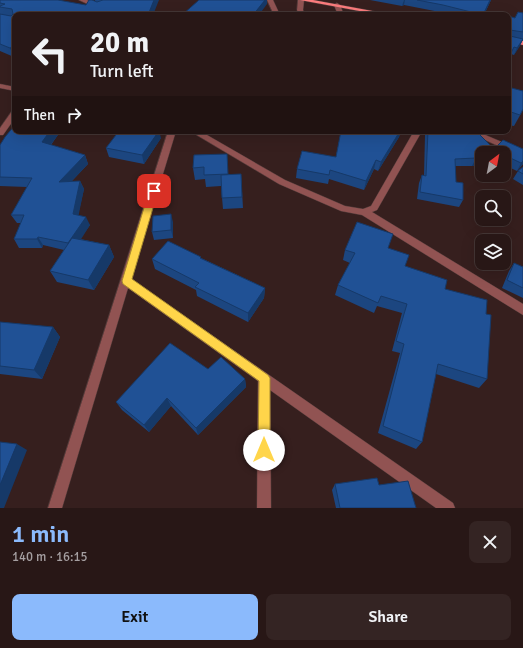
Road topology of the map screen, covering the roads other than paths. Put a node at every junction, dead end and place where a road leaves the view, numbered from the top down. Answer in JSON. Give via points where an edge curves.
{"nodes":[{"id":1,"x":82,"y":0,"type":"edge"},
{"id":2,"x":270,"y":0,"type":"edge"},
{"id":3,"x":302,"y":0,"type":"edge"},
{"id":4,"x":337,"y":5,"type":"junction"},
{"id":5,"x":101,"y":8,"type":"edge"},
{"id":6,"x":276,"y":12,"type":"edge"},
{"id":7,"x":301,"y":12,"type":"edge"},
{"id":8,"x":340,"y":12,"type":"edge"},
{"id":9,"x":365,"y":12,"type":"edge"},
{"id":10,"x":511,"y":41,"type":"edge"},
{"id":11,"x":523,"y":43,"type":"edge"},
{"id":12,"x":0,"y":86,"type":"edge"},
{"id":13,"x":12,"y":88,"type":"edge"},
{"id":14,"x":12,"y":117,"type":"edge"},
{"id":15,"x":0,"y":134,"type":"edge"},
{"id":16,"x":171,"y":134,"type":"edge"},
{"id":17,"x":199,"y":134,"type":"edge"},
{"id":18,"x":416,"y":134,"type":"edge"},
{"id":19,"x":476,"y":134,"type":"edge"},
{"id":20,"x":523,"y":154,"type":"edge"},
{"id":21,"x":364,"y":212,"type":"junction"},
{"id":22,"x":126,"y":281,"type":"junction"},
{"id":23,"x":523,"y":310,"type":"edge"},
{"id":24,"x":264,"y":378,"type":"junction"},
{"id":25,"x":55,"y":508,"type":"edge"},
{"id":26,"x":264,"y":508,"type":"edge"},
{"id":27,"x":448,"y":508,"type":"edge"}],
"edges":[{"from":1,"to":5,"type":"street"},
{"from":2,"to":6,"type":"street"},
{"from":3,"to":4,"type":"main road"},
{"from":3,"to":7,"type":"street"},
{"from":4,"to":8,"type":"street"},
{"from":4,"to":9,"type":"main road"},
{"from":10,"to":11,"type":"main road"},
{"from":12,"to":13,"type":"street"},
{"from":14,"to":15,"type":"street"},
{"from":16,"to":22,"type":"street"},
{"from":17,"to":21,"type":"street","via":[[282,182],[344,209]]},
{"from":18,"to":21,"type":"street","via":[[374,208]]},
{"from":19,"to":20,"type":"street"},
{"from":21,"to":23,"type":"street"},
{"from":22,"to":24,"type":"street"},
{"from":22,"to":25,"type":"street"},
{"from":24,"to":26,"type":"street"},
{"from":24,"to":27,"type":"street"}]}
